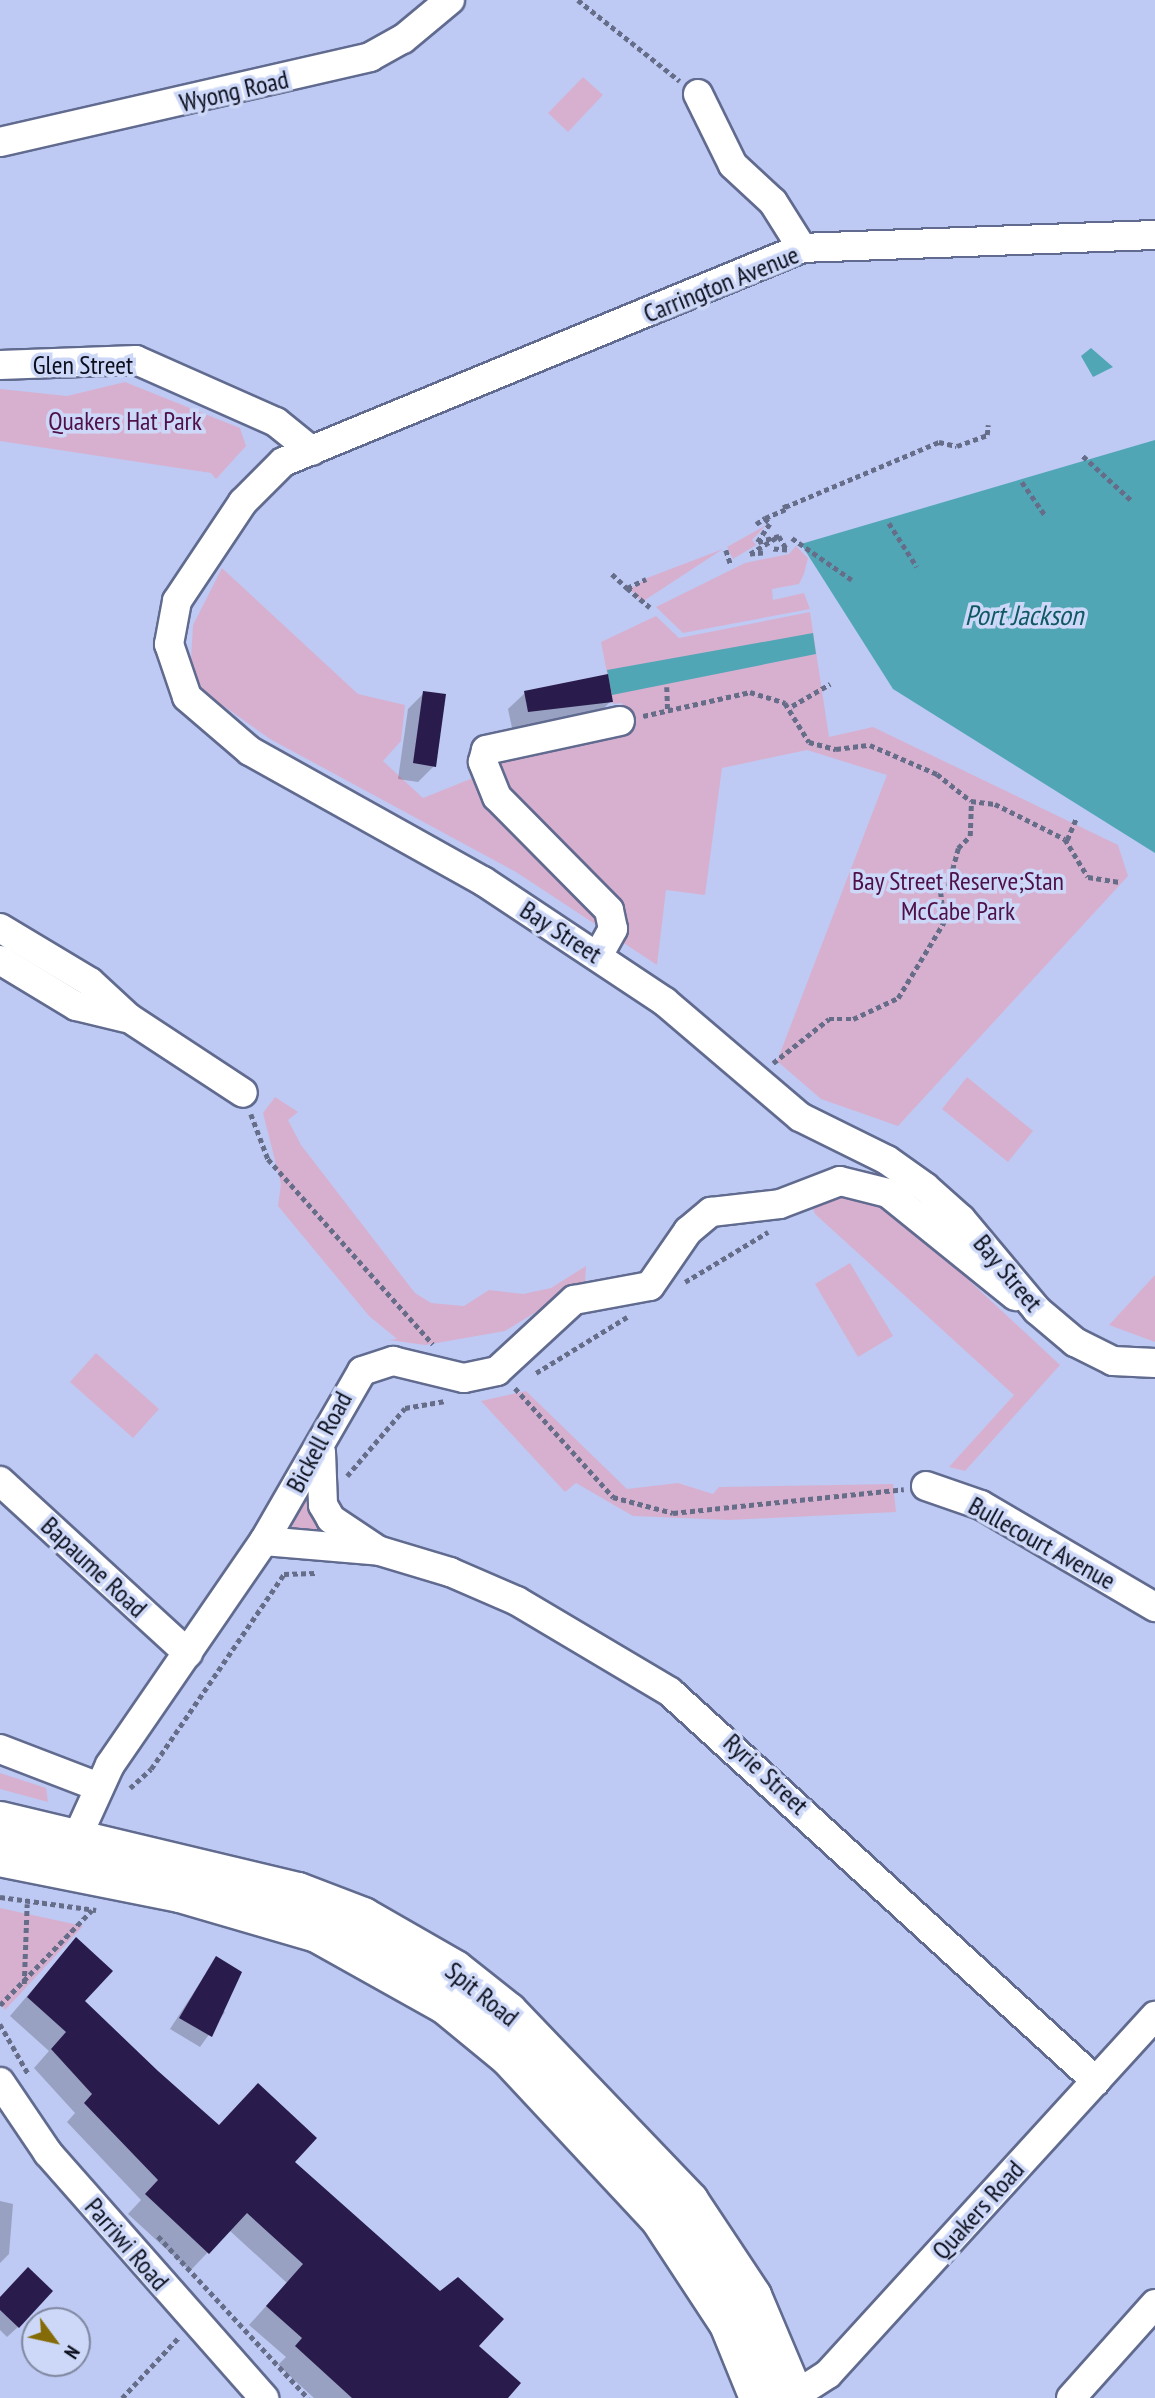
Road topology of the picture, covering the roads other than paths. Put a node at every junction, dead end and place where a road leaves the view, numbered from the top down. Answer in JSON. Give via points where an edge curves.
{"nodes":[{"id":1,"x":450,"y":0,"type":"edge"},
{"id":2,"x":698,"y":93,"type":"road end"},
{"id":3,"x":0,"y":142,"type":"edge"},
{"id":4,"x":1155,"y":235,"type":"edge"},
{"id":5,"x":802,"y":248,"type":"junction"},
{"id":6,"x":0,"y":365,"type":"edge"},
{"id":7,"x":312,"y":451,"type":"junction"},
{"id":8,"x":628,"y":719,"type":"road end"},
{"id":9,"x":0,"y":928,"type":"edge"},
{"id":10,"x":598,"y":956,"type":"junction"},
{"id":11,"x":0,"y":960,"type":"edge"},
{"id":12,"x":129,"y":1018,"type":"junction"},
{"id":13,"x":243,"y":1093,"type":"road end"},
{"id":14,"x":1037,"y":1310,"type":"junction"},
{"id":15,"x":1155,"y":1363,"type":"edge"},
{"id":16,"x":322,"y":1446,"type":"junction"},
{"id":17,"x":0,"y":1481,"type":"edge"},
{"id":18,"x":926,"y":1486,"type":"road end"},
{"id":19,"x":264,"y":1541,"type":"junction"},
{"id":20,"x":380,"y":1551,"type":"junction"},
{"id":21,"x":1155,"y":1607,"type":"edge"},
{"id":22,"x":188,"y":1653,"type":"junction"},
{"id":23,"x":0,"y":1749,"type":"edge"},
{"id":24,"x":112,"y":1790,"type":"junction"},
{"id":25,"x":0,"y":1821,"type":"edge"},
{"id":26,"x":69,"y":1854,"type":"junction"},
{"id":27,"x":0,"y":1857,"type":"edge"},
{"id":28,"x":1155,"y":2016,"type":"edge"},
{"id":29,"x":1096,"y":2081,"type":"junction"},
{"id":30,"x":0,"y":2082,"type":"edge"},
{"id":31,"x":1155,"y":2304,"type":"edge"},
{"id":32,"x":782,"y":2397,"type":"edge"},
{"id":33,"x":264,"y":2398,"type":"edge"},
{"id":34,"x":1072,"y":2398,"type":"edge"}],
"edges":[{"from":1,"to":3,"type":"street","name":"Wyong Road","via":[[403,39],[370,57]]},
{"from":2,"to":5,"type":"street","via":[[733,165],[773,202]]},
{"from":4,"to":5,"type":"street","name":"Carrington Avenue"},
{"from":5,"to":7,"type":"street","name":"Carrington Avenue"},
{"from":6,"to":7,"type":"street","name":"Glen Street","via":[[136,360],[276,422]]},
{"from":7,"to":10,"type":"street","name":"Bay Street","via":[[263,480],[177,601],[169,644],[187,697],[250,751],[416,840]]},
{"from":8,"to":10,"type":"street","via":[[486,750],[483,762],[497,797],[609,910],[613,929]]},
{"from":9,"to":12,"type":"street","via":[[90,982]]},
{"from":10,"to":14,"type":"street","name":"Bay Street","via":[[761,1075],[821,1129],[887,1160],[925,1187],[961,1219]]},
{"from":11,"to":12,"type":"street","via":[[76,1006]]},
{"from":12,"to":13,"type":"street"},
{"from":14,"to":15,"type":"street","name":"Bay Street","via":[[1095,1355]]},
{"from":14,"to":16,"type":"street","name":"Bickell Road","via":[[966,1261],[888,1193],[840,1181],[780,1204],[712,1212],[688,1231],[650,1286],[574,1300],[509,1363],[464,1378],[377,1362],[350,1383]]},
{"from":16,"to":19,"type":"street","name":"Bickell Road"},
{"from":16,"to":20,"type":"street","name":"Ryrie Street","via":[[323,1505],[331,1518]]},
{"from":17,"to":22,"type":"street","name":"Bapaume Road"},
{"from":18,"to":21,"type":"street","name":"Bullecourt Avenue","via":[[981,1505]]},
{"from":19,"to":20,"type":"street","name":"Ryrie Street"},
{"from":19,"to":22,"type":"street","name":"Bickell Road"},
{"from":20,"to":29,"type":"street","name":"Ryrie Street","via":[[517,1601],[670,1692]]},
{"from":22,"to":24,"type":"street","name":"Bickell Road"},
{"from":23,"to":24,"type":"street"},
{"from":24,"to":26,"type":"street","name":"Bickell Road"},
{"from":25,"to":26,"type":"highway","name":"Spit Road"},
{"from":26,"to":27,"type":"highway","name":"Spit Road"},
{"from":26,"to":32,"type":"highway","name":"Spit Road","via":[[317,1933],[446,2005],[509,2057],[668,2230]]},
{"from":28,"to":29,"type":"street","name":"Quakers Road"},
{"from":29,"to":32,"type":"street","name":"Quakers Road","via":[[828,2374]]},
{"from":30,"to":33,"type":"street","name":"Parriwi Road","via":[[48,2153]]},
{"from":31,"to":34,"type":"street"}]}
